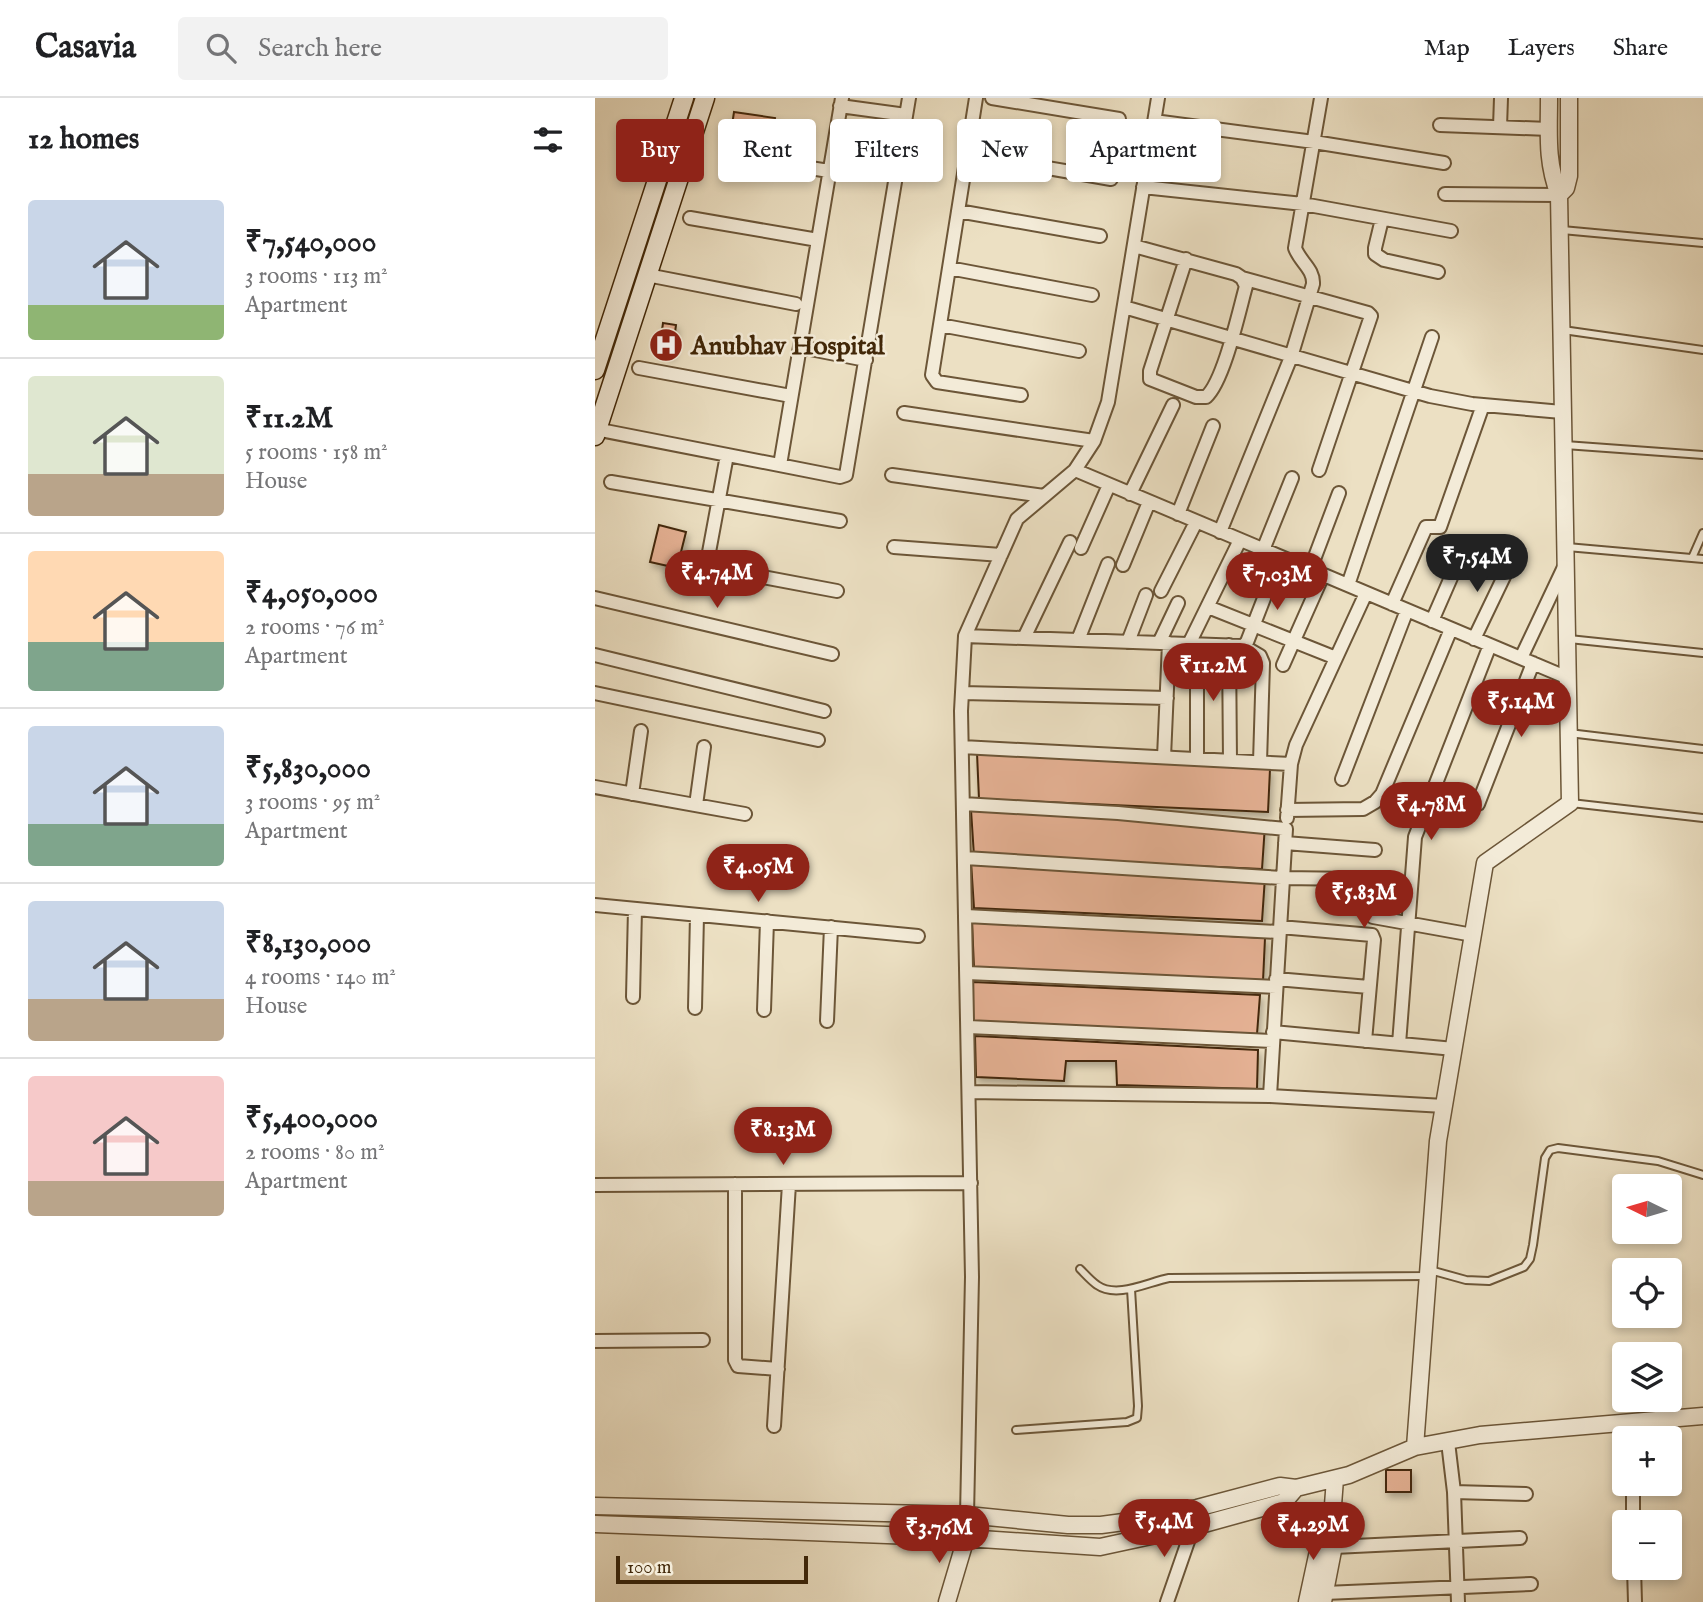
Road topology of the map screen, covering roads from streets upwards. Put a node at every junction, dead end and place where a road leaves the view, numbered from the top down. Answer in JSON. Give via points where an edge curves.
{"nodes":[{"id":1,"x":684,"y":98,"type":"edge"},
{"id":2,"x":705,"y":98,"type":"edge"},
{"id":3,"x":909,"y":98,"type":"edge"},
{"id":4,"x":976,"y":98,"type":"edge"},
{"id":5,"x":992,"y":98,"type":"edge"},
{"id":6,"x":1158,"y":98,"type":"edge"},
{"id":7,"x":1321,"y":98,"type":"edge"},
{"id":8,"x":1501,"y":98,"type":"edge"},
{"id":9,"x":1549,"y":98,"type":"edge"},
{"id":10,"x":1569,"y":98,"type":"edge"},
{"id":11,"x":841,"y":102,"type":"edge"},
{"id":12,"x":906,"y":115,"type":"junction"},
{"id":13,"x":973,"y":119,"type":"edge"},
{"id":14,"x":1119,"y":119,"type":"dead end"},
{"id":15,"x":1154,"y":119,"type":"edge"},
{"id":16,"x":1440,"y":125,"type":"dead end"},
{"id":17,"x":1500,"y":127,"type":"junction"},
{"id":18,"x":1549,"y":129,"type":"junction"},
{"id":19,"x":1221,"y":130,"type":"edge"},
{"id":20,"x":1314,"y":142,"type":"junction"},
{"id":21,"x":1444,"y":163,"type":"dead end"},
{"id":22,"x":816,"y":169,"type":"edge"},
{"id":23,"x":829,"y":171,"type":"junction"},
{"id":24,"x":963,"y":182,"type":"edge"},
{"id":25,"x":1144,"y":182,"type":"edge"},
{"id":26,"x":1143,"y":187,"type":"junction"},
{"id":27,"x":1445,"y":194,"type":"dead end"},
{"id":28,"x":1559,"y":195,"type":"junction"},
{"id":29,"x":1303,"y":204,"type":"junction"},
{"id":30,"x":958,"y":211,"type":"junction"},
{"id":31,"x":690,"y":218,"type":"dead end"},
{"id":32,"x":1381,"y":219,"type":"junction"},
{"id":33,"x":1451,"y":231,"type":"dead end"},
{"id":34,"x":1100,"y":236,"type":"dead end"},
{"id":35,"x":818,"y":240,"type":"junction"},
{"id":36,"x":1134,"y":246,"type":"junction"},
{"id":37,"x":1187,"y":260,"type":"junction"},
{"id":38,"x":949,"y":268,"type":"junction"},
{"id":39,"x":1439,"y":272,"type":"dead end"},
{"id":40,"x":647,"y":275,"type":"junction"},
{"id":41,"x":1242,"y":278,"type":"junction"},
{"id":42,"x":1093,"y":295,"type":"dead end"},
{"id":43,"x":1309,"y":297,"type":"junction"},
{"id":44,"x":796,"y":304,"type":"dead end"},
{"id":45,"x":1124,"y":307,"type":"junction"},
{"id":46,"x":1167,"y":318,"type":"junction"},
{"id":47,"x":940,"y":326,"type":"junction"},
{"id":48,"x":1432,"y":337,"type":"dead end"},
{"id":49,"x":1232,"y":339,"type":"junction"},
{"id":50,"x":800,"y":347,"type":"junction"},
{"id":51,"x":1079,"y":351,"type":"dead end"},
{"id":52,"x":1291,"y":357,"type":"junction"},
{"id":53,"x":866,"y":360,"type":"junction"},
{"id":54,"x":639,"y":368,"type":"dead end"},
{"id":55,"x":595,"y":370,"type":"edge"},
{"id":56,"x":1352,"y":374,"type":"junction"},
{"id":57,"x":1415,"y":392,"type":"junction"},
{"id":58,"x":1021,"y":395,"type":"dead end"},
{"id":59,"x":791,"y":396,"type":"junction"},
{"id":60,"x":1173,"y":405,"type":"dead end"},
{"id":61,"x":1483,"y":405,"type":"junction"},
{"id":62,"x":1562,"y":412,"type":"junction"},
{"id":63,"x":904,"y":413,"type":"dead end"},
{"id":64,"x":1213,"y":426,"type":"dead end"},
{"id":65,"x":596,"y":431,"type":"edge"},
{"id":66,"x":1094,"y":441,"type":"junction"},
{"id":67,"x":727,"y":455,"type":"junction"},
{"id":68,"x":780,"y":465,"type":"junction"},
{"id":69,"x":1319,"y":470,"type":"dead end"},
{"id":70,"x":1075,"y":471,"type":"junction"},
{"id":71,"x":892,"y":475,"type":"dead end"},
{"id":72,"x":1292,"y":478,"type":"dead end"},
{"id":73,"x":611,"y":482,"type":"dead end"},
{"id":74,"x":1109,"y":485,"type":"junction"},
{"id":75,"x":1339,"y":493,"type":"dead end"},
{"id":76,"x":1130,"y":494,"type":"junction"},
{"id":77,"x":1044,"y":496,"type":"junction"},
{"id":78,"x":718,"y":500,"type":"junction"},
{"id":79,"x":1149,"y":502,"type":"junction"},
{"id":80,"x":1178,"y":514,"type":"junction"},
{"id":81,"x":840,"y":521,"type":"dead end"},
{"id":82,"x":1196,"y":522,"type":"junction"},
{"id":83,"x":1220,"y":532,"type":"junction"},
{"id":84,"x":1240,"y":540,"type":"junction"},
{"id":85,"x":894,"y":547,"type":"dead end"},
{"id":86,"x":1263,"y":550,"type":"junction"},
{"id":87,"x":1464,"y":550,"type":"dead end"},
{"id":88,"x":1002,"y":555,"type":"junction"},
{"id":89,"x":1280,"y":557,"type":"junction"},
{"id":90,"x":1108,"y":564,"type":"dead end"},
{"id":91,"x":1510,"y":564,"type":"dead end"},
{"id":92,"x":1123,"y":565,"type":"dead end"},
{"id":93,"x":1566,"y":565,"type":"junction"},
{"id":94,"x":1311,"y":570,"type":"junction"},
{"id":95,"x":1323,"y":575,"type":"junction"},
{"id":96,"x":1348,"y":585,"type":"junction"},
{"id":97,"x":837,"y":591,"type":"dead end"},
{"id":98,"x":1161,"y":591,"type":"dead end"},
{"id":99,"x":1366,"y":593,"type":"junction"},
{"id":100,"x":1146,"y":595,"type":"dead end"},
{"id":101,"x":595,"y":598,"type":"edge"},
{"id":102,"x":1178,"y":603,"type":"dead end"},
{"id":103,"x":1392,"y":604,"type":"junction"},
{"id":104,"x":1208,"y":607,"type":"junction"},
{"id":105,"x":1407,"y":610,"type":"junction"},
{"id":106,"x":1432,"y":621,"type":"junction"},
{"id":107,"x":1254,"y":625,"type":"junction"},
{"id":108,"x":1451,"y":629,"type":"junction"},
{"id":109,"x":965,"y":636,"type":"junction"},
{"id":110,"x":1024,"y":638,"type":"junction"},
{"id":111,"x":1474,"y":639,"type":"junction"},
{"id":112,"x":1078,"y":640,"type":"junction"},
{"id":113,"x":1293,"y":641,"type":"junction"},
{"id":114,"x":1128,"y":642,"type":"junction"},
{"id":115,"x":1164,"y":643,"type":"junction"},
{"id":116,"x":1193,"y":644,"type":"junction"},
{"id":117,"x":1229,"y":645,"type":"junction"},
{"id":118,"x":1490,"y":645,"type":"junction"},
{"id":119,"x":1243,"y":646,"type":"junction"},
{"id":120,"x":832,"y":654,"type":"dead end"},
{"id":121,"x":595,"y":655,"type":"edge"},
{"id":122,"x":1336,"y":659,"type":"junction"},
{"id":123,"x":1527,"y":661,"type":"junction"},
{"id":124,"x":1283,"y":665,"type":"dead end"},
{"id":125,"x":1568,"y":678,"type":"junction"},
{"id":126,"x":595,"y":693,"type":"edge"},
{"id":127,"x":962,"y":693,"type":"junction"},
{"id":128,"x":1167,"y":698,"type":"junction"},
{"id":129,"x":824,"y":711,"type":"dead end"},
{"id":130,"x":641,"y":731,"type":"dead end"},
{"id":131,"x":818,"y":740,"type":"dead end"},
{"id":132,"x":704,"y":747,"type":"dead end"},
{"id":133,"x":962,"y":747,"type":"junction"},
{"id":134,"x":1164,"y":758,"type":"junction"},
{"id":135,"x":1197,"y":759,"type":"junction"},
{"id":136,"x":1230,"y":761,"type":"junction"},
{"id":137,"x":1260,"y":762,"type":"junction"},
{"id":138,"x":1291,"y":764,"type":"junction"},
{"id":139,"x":1342,"y":779,"type":"dead end"},
{"id":140,"x":595,"y":787,"type":"edge"},
{"id":141,"x":632,"y":794,"type":"junction"},
{"id":142,"x":963,"y":804,"type":"junction"},
{"id":143,"x":1478,"y":804,"type":"dead end"},
{"id":144,"x":695,"y":805,"type":"junction"},
{"id":145,"x":1287,"y":810,"type":"junction"},
{"id":146,"x":745,"y":814,"type":"dead end"},
{"id":147,"x":1286,"y":828,"type":"junction"},
{"id":148,"x":1285,"y":843,"type":"junction"},
{"id":149,"x":1375,"y":850,"type":"dead end"},
{"id":150,"x":965,"y":858,"type":"junction"},
{"id":151,"x":1282,"y":878,"type":"junction"},
{"id":152,"x":595,"y":905,"type":"edge"},
{"id":153,"x":635,"y":909,"type":"junction"},
{"id":154,"x":697,"y":915,"type":"junction"},
{"id":155,"x":967,"y":916,"type":"junction"},
{"id":156,"x":767,"y":921,"type":"junction"},
{"id":157,"x":1410,"y":922,"type":"junction"},
{"id":158,"x":831,"y":927,"type":"junction"},
{"id":159,"x":1279,"y":930,"type":"junction"},
{"id":160,"x":1473,"y":935,"type":"junction"},
{"id":161,"x":918,"y":936,"type":"dead end"},
{"id":162,"x":967,"y":973,"type":"junction"},
{"id":163,"x":1276,"y":983,"type":"junction"},
{"id":164,"x":1369,"y":987,"type":"junction"},
{"id":165,"x":633,"y":996,"type":"dead end"},
{"id":166,"x":695,"y":1008,"type":"dead end"},
{"id":167,"x":764,"y":1010,"type":"dead end"},
{"id":168,"x":827,"y":1021,"type":"dead end"},
{"id":169,"x":968,"y":1027,"type":"junction"},
{"id":170,"x":1273,"y":1037,"type":"junction"},
{"id":171,"x":1365,"y":1041,"type":"junction"},
{"id":172,"x":1399,"y":1044,"type":"junction"},
{"id":173,"x":1454,"y":1049,"type":"junction"},
{"id":174,"x":969,"y":1092,"type":"junction"},
{"id":175,"x":1270,"y":1096,"type":"junction"},
{"id":176,"x":1444,"y":1106,"type":"junction"},
{"id":177,"x":971,"y":1183,"type":"junction"},
{"id":178,"x":736,"y":1184,"type":"junction"},
{"id":179,"x":789,"y":1184,"type":"junction"},
{"id":180,"x":595,"y":1185,"type":"edge"},
{"id":181,"x":703,"y":1340,"type":"dead end"},
{"id":182,"x":595,"y":1341,"type":"edge"},
{"id":183,"x":778,"y":1369,"type":"junction"},
{"id":184,"x":1703,"y":1416,"type":"edge"},
{"id":185,"x":774,"y":1426,"type":"dead end"},
{"id":186,"x":1652,"y":1426,"type":"edge"},
{"id":187,"x":1612,"y":1431,"type":"edge"},
{"id":188,"x":1448,"y":1442,"type":"junction"},
{"id":189,"x":1415,"y":1447,"type":"junction"},
{"id":190,"x":1335,"y":1479,"type":"junction"},
{"id":191,"x":1296,"y":1488,"type":"junction"},
{"id":192,"x":1454,"y":1492,"type":"junction"},
{"id":193,"x":1526,"y":1494,"type":"dead end"},
{"id":194,"x":595,"y":1506,"type":"edge"},
{"id":195,"x":967,"y":1515,"type":"junction"},
{"id":196,"x":1332,"y":1518,"type":"junction"},
{"id":197,"x":595,"y":1524,"type":"edge"},
{"id":198,"x":1193,"y":1527,"type":"junction"},
{"id":199,"x":966,"y":1538,"type":"junction"},
{"id":200,"x":1520,"y":1538,"type":"dead end"},
{"id":201,"x":1456,"y":1540,"type":"junction"},
{"id":202,"x":1334,"y":1547,"type":"junction"},
{"id":203,"x":1634,"y":1580,"type":"edge"},
{"id":204,"x":1531,"y":1584,"type":"dead end"},
{"id":205,"x":1458,"y":1588,"type":"junction"},
{"id":206,"x":1324,"y":1598,"type":"edge"},
{"id":207,"x":947,"y":1602,"type":"edge"},
{"id":208,"x":1167,"y":1602,"type":"edge"},
{"id":209,"x":1307,"y":1602,"type":"edge"},
{"id":210,"x":1458,"y":1602,"type":"edge"},
{"id":211,"x":1635,"y":1602,"type":"edge"}],
"edges":[{"from":1,"to":55,"type":"main road"},
{"from":2,"to":40,"type":"main road"},
{"from":3,"to":12,"type":"street"},
{"from":4,"to":13,"type":"street"},
{"from":5,"to":14,"type":"street"},
{"from":6,"to":15,"type":"street"},
{"from":7,"to":20,"type":"street"},
{"from":8,"to":17,"type":"street"},
{"from":9,"to":18,"type":"street"},
{"from":10,"to":28,"type":"street","via":[[1569,176]]},
{"from":11,"to":12,"type":"street"},
{"from":11,"to":23,"type":"street"},
{"from":12,"to":53,"type":"street"},
{"from":16,"to":17,"type":"street"},
{"from":17,"to":18,"type":"street"},
{"from":18,"to":28,"type":"street","via":[[1551,172]]},
{"from":19,"to":20,"type":"street"},
{"from":20,"to":21,"type":"street"},
{"from":20,"to":29,"type":"street"},
{"from":22,"to":23,"type":"street"},
{"from":23,"to":35,"type":"street"},
{"from":24,"to":30,"type":"street"},
{"from":25,"to":26,"type":"street"},
{"from":26,"to":29,"type":"street"},
{"from":26,"to":36,"type":"street"},
{"from":27,"to":28,"type":"street"},
{"from":28,"to":62,"type":"street"},
{"from":29,"to":32,"type":"street"},
{"from":29,"to":43,"type":"street","via":[[1295,248],[1312,273]]},
{"from":30,"to":34,"type":"street"},
{"from":30,"to":38,"type":"street"},
{"from":31,"to":35,"type":"street"},
{"from":32,"to":33,"type":"street"},
{"from":32,"to":39,"type":"street","via":[[1375,254]]},
{"from":35,"to":50,"type":"street"},
{"from":36,"to":37,"type":"street"},
{"from":36,"to":45,"type":"street"},
{"from":37,"to":41,"type":"street"},
{"from":37,"to":46,"type":"street"},
{"from":38,"to":42,"type":"street"},
{"from":38,"to":47,"type":"street"},
{"from":40,"to":44,"type":"street"},
{"from":40,"to":65,"type":"main road"},
{"from":41,"to":43,"type":"street"},
{"from":41,"to":49,"type":"street","via":[[1246,286]]},
{"from":43,"to":52,"type":"street"},
{"from":43,"to":56,"type":"street","via":[[1371,316]]},
{"from":45,"to":46,"type":"street"},
{"from":45,"to":66,"type":"street","via":[[1108,402]]},
{"from":46,"to":49,"type":"street"},
{"from":46,"to":49,"type":"street","via":[[1150,379],[1196,397],[1210,393]]},
{"from":47,"to":51,"type":"street"},
{"from":47,"to":58,"type":"street","via":[[933,380]]},
{"from":48,"to":57,"type":"street"},
{"from":49,"to":52,"type":"street"},
{"from":50,"to":53,"type":"street"},
{"from":50,"to":59,"type":"street"},
{"from":52,"to":56,"type":"street"},
{"from":52,"to":83,"type":"street"},
{"from":53,"to":68,"type":"street","via":[[846,475]]},
{"from":54,"to":59,"type":"street"},
{"from":56,"to":57,"type":"street"},
{"from":56,"to":69,"type":"street"},
{"from":57,"to":61,"type":"street"},
{"from":57,"to":96,"type":"street"},
{"from":59,"to":68,"type":"street"},
{"from":60,"to":76,"type":"street"},
{"from":61,"to":62,"type":"street"},
{"from":61,"to":103,"type":"street","via":[[1440,527],[1426,527]]},
{"from":62,"to":93,"type":"street"},
{"from":63,"to":66,"type":"street"},
{"from":64,"to":80,"type":"street"},
{"from":65,"to":67,"type":"street"},
{"from":66,"to":70,"type":"street"},
{"from":67,"to":68,"type":"street"},
{"from":67,"to":78,"type":"street"},
{"from":70,"to":74,"type":"street"},
{"from":70,"to":77,"type":"street"},
{"from":71,"to":77,"type":"street"},
{"from":72,"to":86,"type":"street"},
{"from":73,"to":78,"type":"street"},
{"from":74,"to":76,"type":"street"},
{"from":74,"to":110,"type":"street"},
{"from":75,"to":94,"type":"street"},
{"from":76,"to":79,"type":"street"},
{"from":77,"to":88,"type":"street","via":[[1017,519]]},
{"from":78,"to":81,"type":"street"},
{"from":78,"to":97,"type":"street","via":[[709,567]]},
{"from":79,"to":80,"type":"street"},
{"from":79,"to":92,"type":"street"},
{"from":80,"to":82,"type":"street"},
{"from":82,"to":83,"type":"street"},
{"from":82,"to":98,"type":"street"},
{"from":83,"to":84,"type":"street"},
{"from":84,"to":86,"type":"street"},
{"from":84,"to":104,"type":"street"},
{"from":85,"to":88,"type":"street"},
{"from":86,"to":89,"type":"street"},
{"from":87,"to":106,"type":"street"},
{"from":88,"to":109,"type":"street"},
{"from":89,"to":94,"type":"street"},
{"from":89,"to":107,"type":"street"},
{"from":90,"to":112,"type":"street"},
{"from":91,"to":111,"type":"street"},
{"from":93,"to":123,"type":"street"},
{"from":93,"to":125,"type":"street"},
{"from":94,"to":95,"type":"street"},
{"from":95,"to":96,"type":"street"},
{"from":95,"to":113,"type":"street"},
{"from":96,"to":99,"type":"street"},
{"from":99,"to":103,"type":"street"},
{"from":99,"to":122,"type":"street"},
{"from":100,"to":114,"type":"street"},
{"from":101,"to":120,"type":"street"},
{"from":102,"to":115,"type":"street"},
{"from":103,"to":105,"type":"street"},
{"from":104,"to":107,"type":"street"},
{"from":104,"to":116,"type":"street"},
{"from":105,"to":106,"type":"street"},
{"from":105,"to":139,"type":"street"},
{"from":106,"to":108,"type":"street"},
{"from":107,"to":113,"type":"street"},
{"from":107,"to":119,"type":"street"},
{"from":108,"to":111,"type":"street"},
{"from":108,"to":145,"type":"street","via":[[1375,802],[1363,809]]},
{"from":109,"to":110,"type":"street"},
{"from":109,"to":127,"type":"street"},
{"from":110,"to":112,"type":"street"},
{"from":111,"to":118,"type":"street"},
{"from":112,"to":114,"type":"street"},
{"from":113,"to":122,"type":"street"},
{"from":113,"to":124,"type":"street"},
{"from":114,"to":115,"type":"street"},
{"from":115,"to":116,"type":"street"},
{"from":115,"to":128,"type":"street"},
{"from":116,"to":117,"type":"street"},
{"from":116,"to":135,"type":"street"},
{"from":117,"to":119,"type":"street"},
{"from":117,"to":136,"type":"street"},
{"from":118,"to":123,"type":"street"},
{"from":118,"to":157,"type":"street","via":[[1415,837]]},
{"from":119,"to":137,"type":"street","via":[[1263,663]]},
{"from":121,"to":129,"type":"street"},
{"from":122,"to":138,"type":"street"},
{"from":123,"to":125,"type":"street"},
{"from":123,"to":143,"type":"street"},
{"from":125,"to":160,"type":"street","via":[[1570,803],[1485,863]]},
{"from":126,"to":131,"type":"street"},
{"from":127,"to":128,"type":"street"},
{"from":127,"to":133,"type":"street"},
{"from":128,"to":134,"type":"street"},
{"from":130,"to":141,"type":"street"},
{"from":132,"to":144,"type":"street"},
{"from":133,"to":134,"type":"street"},
{"from":133,"to":142,"type":"street"},
{"from":134,"to":135,"type":"street"},
{"from":135,"to":136,"type":"street"},
{"from":136,"to":137,"type":"street"},
{"from":137,"to":138,"type":"street"},
{"from":138,"to":145,"type":"street"},
{"from":140,"to":141,"type":"street"},
{"from":141,"to":144,"type":"street"},
{"from":142,"to":147,"type":"street"},
{"from":142,"to":150,"type":"street"},
{"from":144,"to":146,"type":"street"},
{"from":145,"to":147,"type":"street"},
{"from":147,"to":148,"type":"street"},
{"from":148,"to":149,"type":"street"},
{"from":148,"to":151,"type":"street"},
{"from":150,"to":151,"type":"street"},
{"from":150,"to":155,"type":"street"},
{"from":151,"to":157,"type":"street","via":[[1360,879],[1369,888],[1373,916]]},
{"from":151,"to":159,"type":"street"},
{"from":152,"to":153,"type":"street"},
{"from":153,"to":154,"type":"street"},
{"from":153,"to":165,"type":"street"},
{"from":154,"to":156,"type":"street"},
{"from":154,"to":166,"type":"street"},
{"from":155,"to":159,"type":"street"},
{"from":155,"to":162,"type":"street"},
{"from":156,"to":158,"type":"street"},
{"from":156,"to":167,"type":"street"},
{"from":157,"to":160,"type":"street"},
{"from":157,"to":172,"type":"street"},
{"from":158,"to":161,"type":"street"},
{"from":158,"to":168,"type":"street"},
{"from":159,"to":163,"type":"street"},
{"from":159,"to":164,"type":"street","via":[[1372,935]]},
{"from":160,"to":173,"type":"street"},
{"from":162,"to":163,"type":"street"},
{"from":162,"to":169,"type":"street"},
{"from":163,"to":164,"type":"street"},
{"from":163,"to":170,"type":"street"},
{"from":164,"to":171,"type":"street"},
{"from":169,"to":170,"type":"street"},
{"from":169,"to":174,"type":"street"},
{"from":170,"to":171,"type":"street"},
{"from":170,"to":175,"type":"street"},
{"from":171,"to":172,"type":"street"},
{"from":172,"to":173,"type":"street"},
{"from":173,"to":176,"type":"street"},
{"from":174,"to":175,"type":"street"},
{"from":174,"to":177,"type":"street"},
{"from":175,"to":176,"type":"street"},
{"from":176,"to":189,"type":"street"},
{"from":177,"to":179,"type":"street"},
{"from":177,"to":195,"type":"street"},
{"from":178,"to":179,"type":"street"},
{"from":178,"to":180,"type":"street"},
{"from":178,"to":183,"type":"street","via":[[735,1360],[738,1366]]},
{"from":179,"to":183,"type":"street"},
{"from":181,"to":182,"type":"street"},
{"from":183,"to":185,"type":"street"},
{"from":184,"to":186,"type":"street"},
{"from":187,"to":188,"type":"street","via":[[1480,1435]]},
{"from":188,"to":189,"type":"street"},
{"from":188,"to":192,"type":"street"},
{"from":189,"to":190,"type":"street"},
{"from":190,"to":191,"type":"street"},
{"from":190,"to":196,"type":"street"},
{"from":191,"to":195,"type":"street","via":[[1280,1486],[1197,1508],[1101,1525]]},
{"from":191,"to":198,"type":"street","via":[[1284,1502]]},
{"from":192,"to":193,"type":"street"},
{"from":192,"to":201,"type":"street"},
{"from":194,"to":195,"type":"street"},
{"from":195,"to":199,"type":"street"},
{"from":196,"to":202,"type":"street","via":[[1337,1530]]},
{"from":196,"to":209,"type":"street","via":[[1323,1528]]},
{"from":197,"to":199,"type":"street"},
{"from":198,"to":199,"type":"street","via":[[1100,1546]]},
{"from":198,"to":208,"type":"street"},
{"from":199,"to":207,"type":"street"},
{"from":200,"to":201,"type":"street"},
{"from":201,"to":202,"type":"street"},
{"from":201,"to":205,"type":"street"},
{"from":202,"to":206,"type":"street"},
{"from":203,"to":211,"type":"street"},
{"from":204,"to":205,"type":"street"},
{"from":205,"to":206,"type":"street"},
{"from":205,"to":210,"type":"street"}]}
